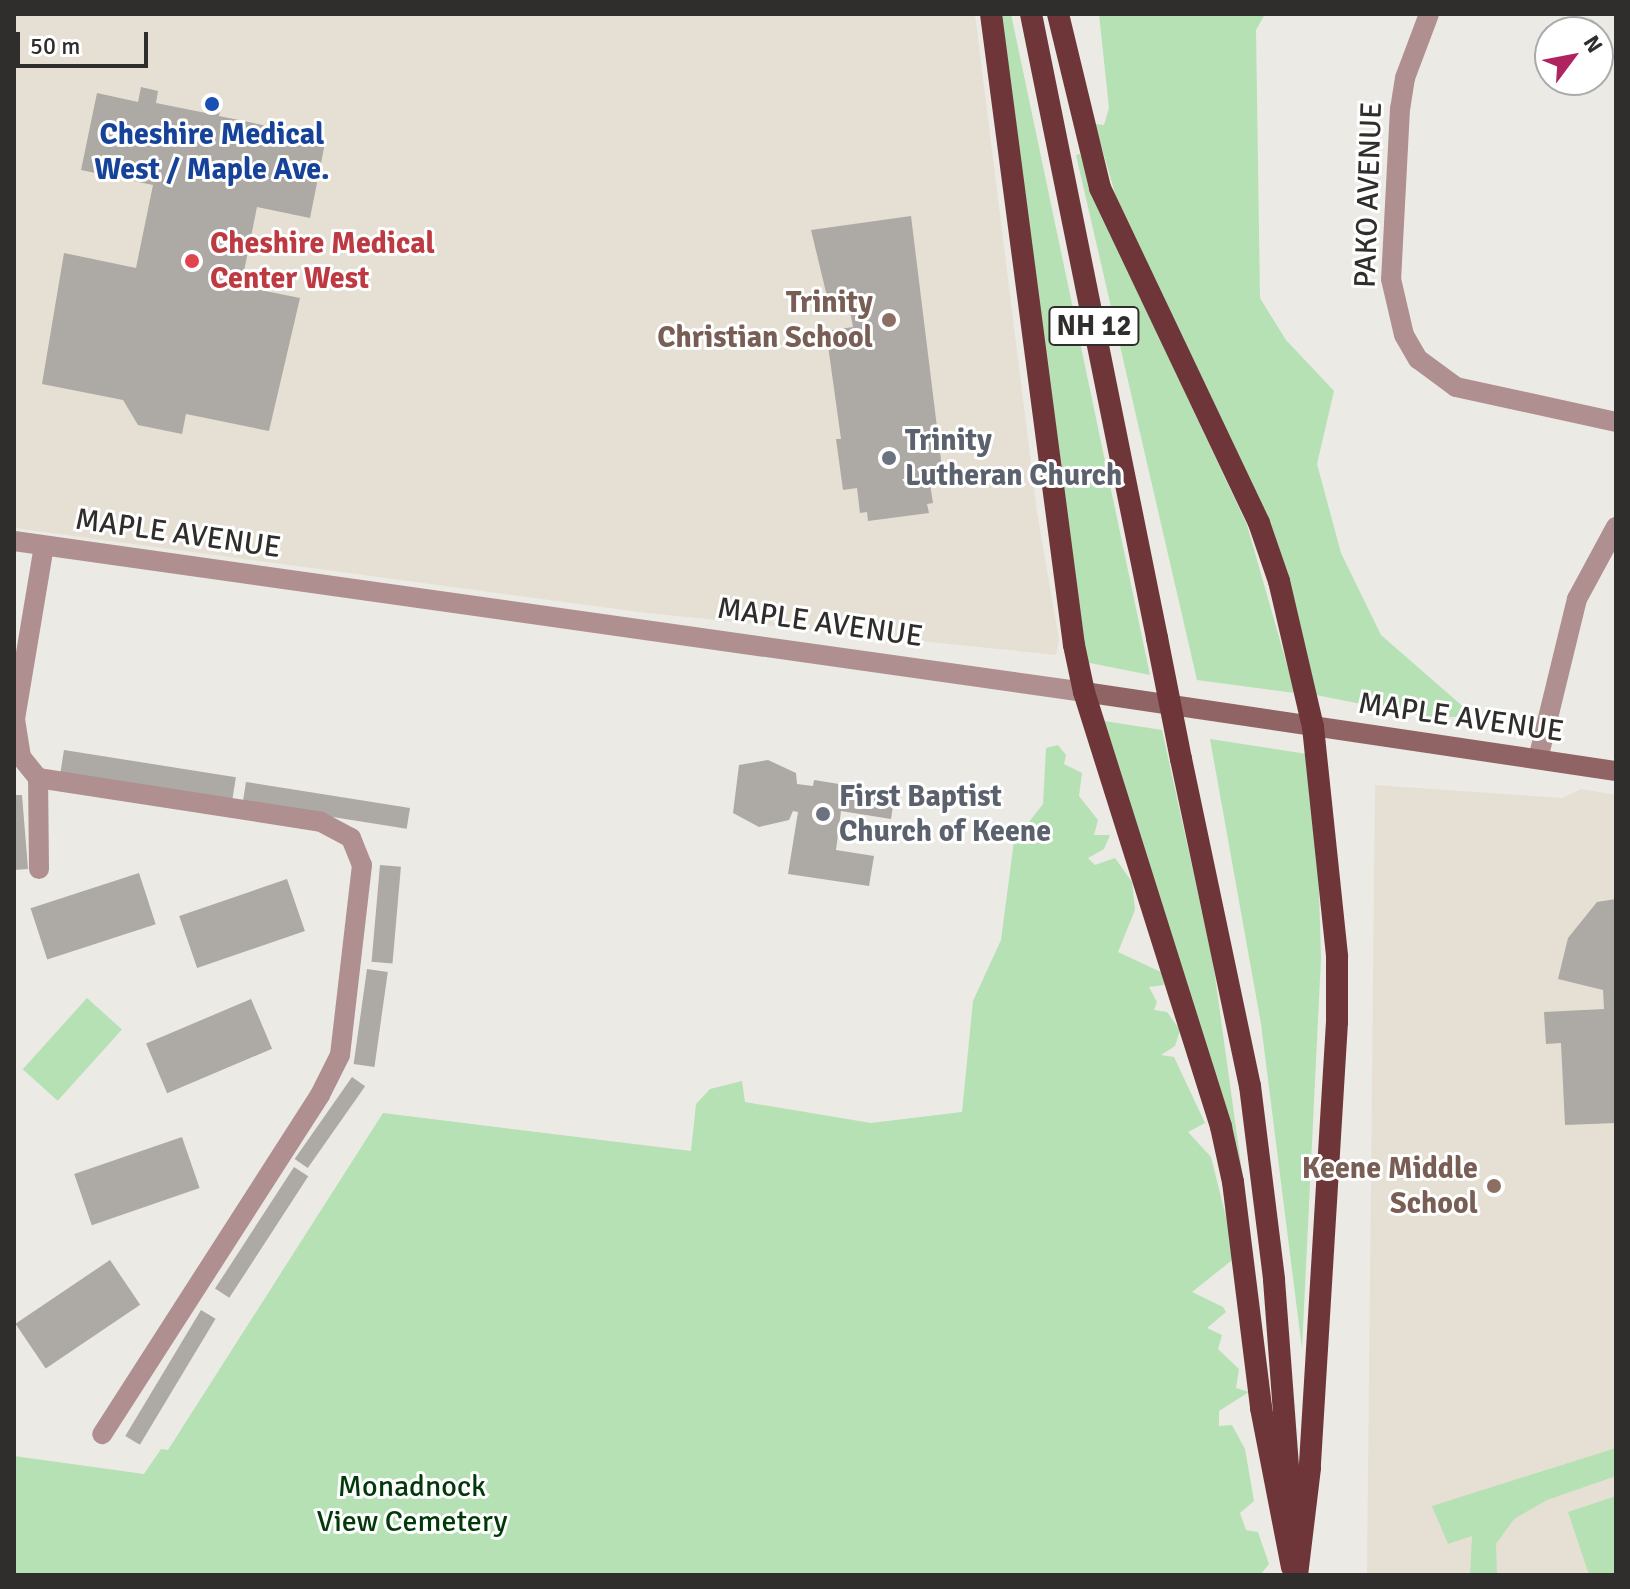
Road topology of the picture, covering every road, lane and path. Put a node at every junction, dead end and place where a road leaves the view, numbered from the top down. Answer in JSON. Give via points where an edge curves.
{"nodes":[{"id":1,"x":991,"y":14,"type":"edge"},
{"id":2,"x":1031,"y":14,"type":"edge"},
{"id":3,"x":1058,"y":14,"type":"edge"},
{"id":4,"x":1429,"y":14,"type":"edge"},
{"id":5,"x":1616,"y":422,"type":"edge"},
{"id":6,"x":1616,"y":527,"type":"edge"},
{"id":7,"x":14,"y":541,"type":"edge"},
{"id":8,"x":44,"y":546,"type":"junction"},
{"id":9,"x":1084,"y":692,"type":"junction"},
{"id":10,"x":1313,"y":727,"type":"junction"},
{"id":11,"x":1538,"y":759,"type":"junction"},
{"id":12,"x":1616,"y":771,"type":"edge"},
{"id":13,"x":38,"y":778,"type":"junction"},
{"id":14,"x":39,"y":869,"type":"dead end"},
{"id":15,"x":102,"y":1434,"type":"dead end"},
{"id":16,"x":1296,"y":1575,"type":"edge"}],
"edges":[{"from":1,"to":9,"type":"highway"},
{"from":2,"to":16,"type":"highway","number":"NH 12","bridge":true,"via":[[1250,1086],[1278,1324]]},
{"from":3,"to":10,"type":"highway","via":[[1100,188],[1259,523],[1291,626]]},
{"from":4,"to":5,"type":"street","name":"PAKO AVENUE","via":[[1405,78],[1400,109],[1391,279],[1404,335],[1418,359],[1456,387]]},
{"from":6,"to":11,"type":"street","via":[[1577,599]]},
{"from":7,"to":8,"type":"street","name":"MAPLE AVENUE"},
{"from":8,"to":9,"type":"street","name":"MAPLE AVENUE"},
{"from":8,"to":13,"type":"street","via":[[15,719],[21,757]]},
{"from":9,"to":10,"type":"main road","name":"MAPLE AVENUE"},
{"from":9,"to":16,"type":"highway","via":[[1221,1127],[1233,1182],[1263,1423]]},
{"from":10,"to":11,"type":"main road","name":"MAPLE AVENUE"},
{"from":10,"to":16,"type":"highway","via":[[1337,957],[1337,1022],[1310,1468]]},
{"from":11,"to":12,"type":"main road","name":"MAPLE AVENUE"},
{"from":13,"to":14,"type":"street"},
{"from":13,"to":15,"type":"street","via":[[321,822],[351,838],[362,865],[340,1055],[320,1095]]}]}
